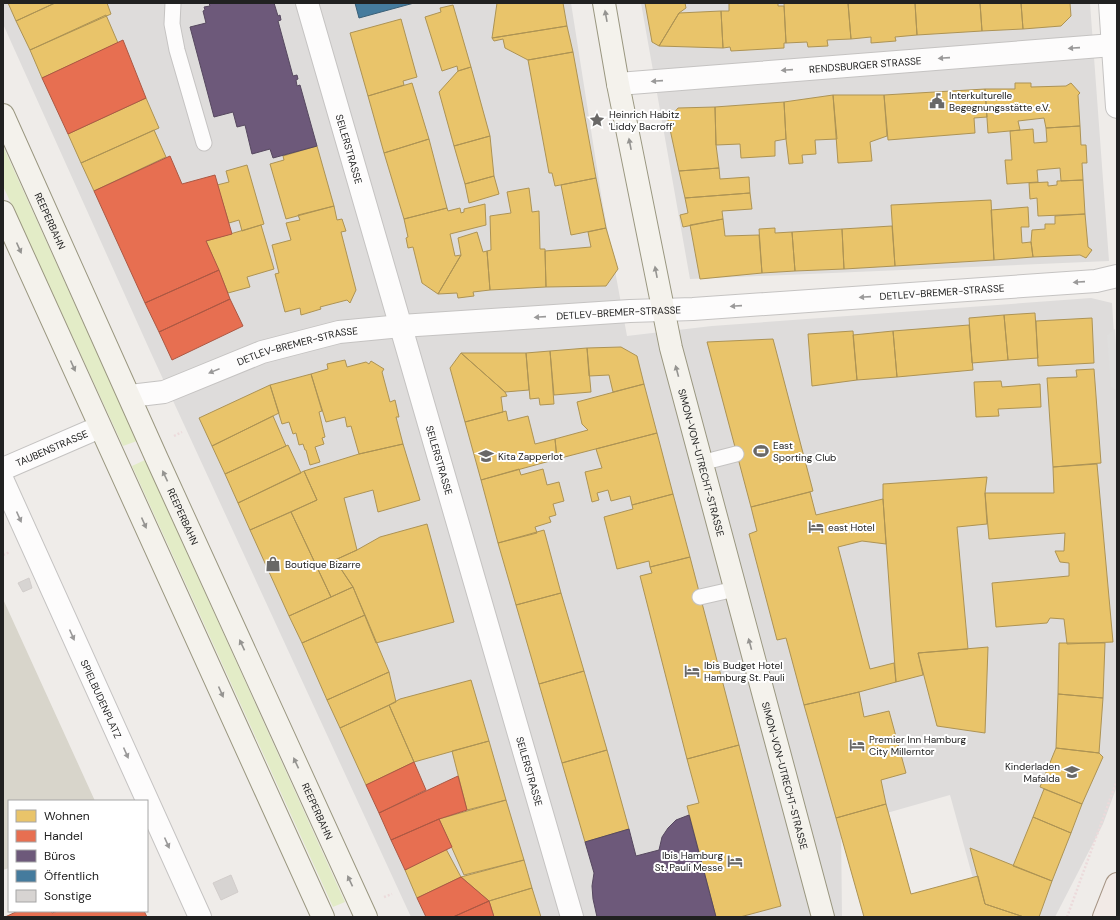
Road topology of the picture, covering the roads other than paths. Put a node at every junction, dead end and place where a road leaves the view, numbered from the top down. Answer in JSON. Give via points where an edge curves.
{"nodes":[{"id":1,"x":173,"y":3,"type":"edge"},
{"id":2,"x":307,"y":3,"type":"edge"},
{"id":3,"x":604,"y":3,"type":"edge"},
{"id":4,"x":1110,"y":3,"type":"edge"},
{"id":5,"x":1113,"y":45,"type":"junction"},
{"id":6,"x":618,"y":84,"type":"junction"},
{"id":7,"x":1117,"y":107,"type":"edge"},
{"id":8,"x":3,"y":115,"type":"edge"},
{"id":9,"x":204,"y":143,"type":"dead end"},
{"id":10,"x":3,"y":212,"type":"edge"},
{"id":11,"x":1117,"y":276,"type":"edge"},
{"id":12,"x":663,"y":310,"type":"junction"},
{"id":13,"x":401,"y":326,"type":"junction"},
{"id":14,"x":130,"y":396,"type":"junction"},
{"id":15,"x":100,"y":427,"type":"junction"},
{"id":16,"x":736,"y":454,"type":"dead end"},
{"id":17,"x":701,"y":463,"type":"junction"},
{"id":18,"x":3,"y":468,"type":"edge"},
{"id":19,"x":3,"y":481,"type":"edge"},
{"id":20,"x":735,"y":589,"type":"junction"},
{"id":21,"x":700,"y":597,"type":"dead end"},
{"id":22,"x":147,"y":800,"type":"edge"},
{"id":23,"x":148,"y":802,"type":"edge"},
{"id":24,"x":1117,"y":884,"type":"edge"},
{"id":25,"x":200,"y":917,"type":"edge"},
{"id":26,"x":323,"y":917,"type":"edge"},
{"id":27,"x":366,"y":917,"type":"edge"},
{"id":28,"x":572,"y":917,"type":"edge"},
{"id":29,"x":823,"y":917,"type":"edge"},
{"id":30,"x":1104,"y":917,"type":"edge"}],
"edges":[{"from":1,"to":9,"type":"lane","via":[[172,24],[177,50]]},
{"from":2,"to":13,"type":"street","name":"SEILERSTRASSE"},
{"from":6,"to":3,"type":"main road","name":"SIMON-VON-UTRECHT-STRASSE","one_way":true},
{"from":4,"to":5,"type":"street"},
{"from":5,"to":6,"type":"street","name":"RENDSBURGER STRASSE","one_way":true},
{"from":5,"to":7,"type":"street"},
{"from":12,"to":6,"type":"main road","name":"SIMON-VON-UTRECHT-STRASSE","one_way":true},
{"from":8,"to":14,"type":"main road","name":"REEPERBAHN"},
{"from":10,"to":15,"type":"main road","one_way":true},
{"from":11,"to":12,"type":"street","name":"DETLEV-BREMER-STRASSE","one_way":true,"via":[[1096,281]]},
{"from":12,"to":13,"type":"street","name":"DETLEV-BREMER-STRASSE","one_way":true},
{"from":17,"to":12,"type":"main road","name":"SIMON-VON-UTRECHT-STRASSE","one_way":true},
{"from":13,"to":14,"type":"street","name":"DETLEV-BREMER-STRASSE","one_way":true,"via":[[332,334],[262,352],[164,392]]},
{"from":13,"to":28,"type":"street","name":"SEILERSTRASSE"},
{"from":27,"to":14,"type":"main road","name":"REEPERBAHN","one_way":true},
{"from":15,"to":18,"type":"street","name":"TAUBENSTRASSE"},
{"from":15,"to":26,"type":"main road","one_way":true},
{"from":16,"to":17,"type":"lane"},
{"from":17,"to":20,"type":"main road","name":"SIMON-VON-UTRECHT-STRASSE"},
{"from":19,"to":22,"type":"street","name":"SPIELBUDENPLATZ","one_way":true},
{"from":20,"to":21,"type":"lane"},
{"from":29,"to":20,"type":"main road","name":"SIMON-VON-UTRECHT-STRASSE","one_way":true},
{"from":23,"to":25,"type":"street","name":"SPIELBUDENPLATZ","one_way":true},
{"from":24,"to":30,"type":"main road"}]}
